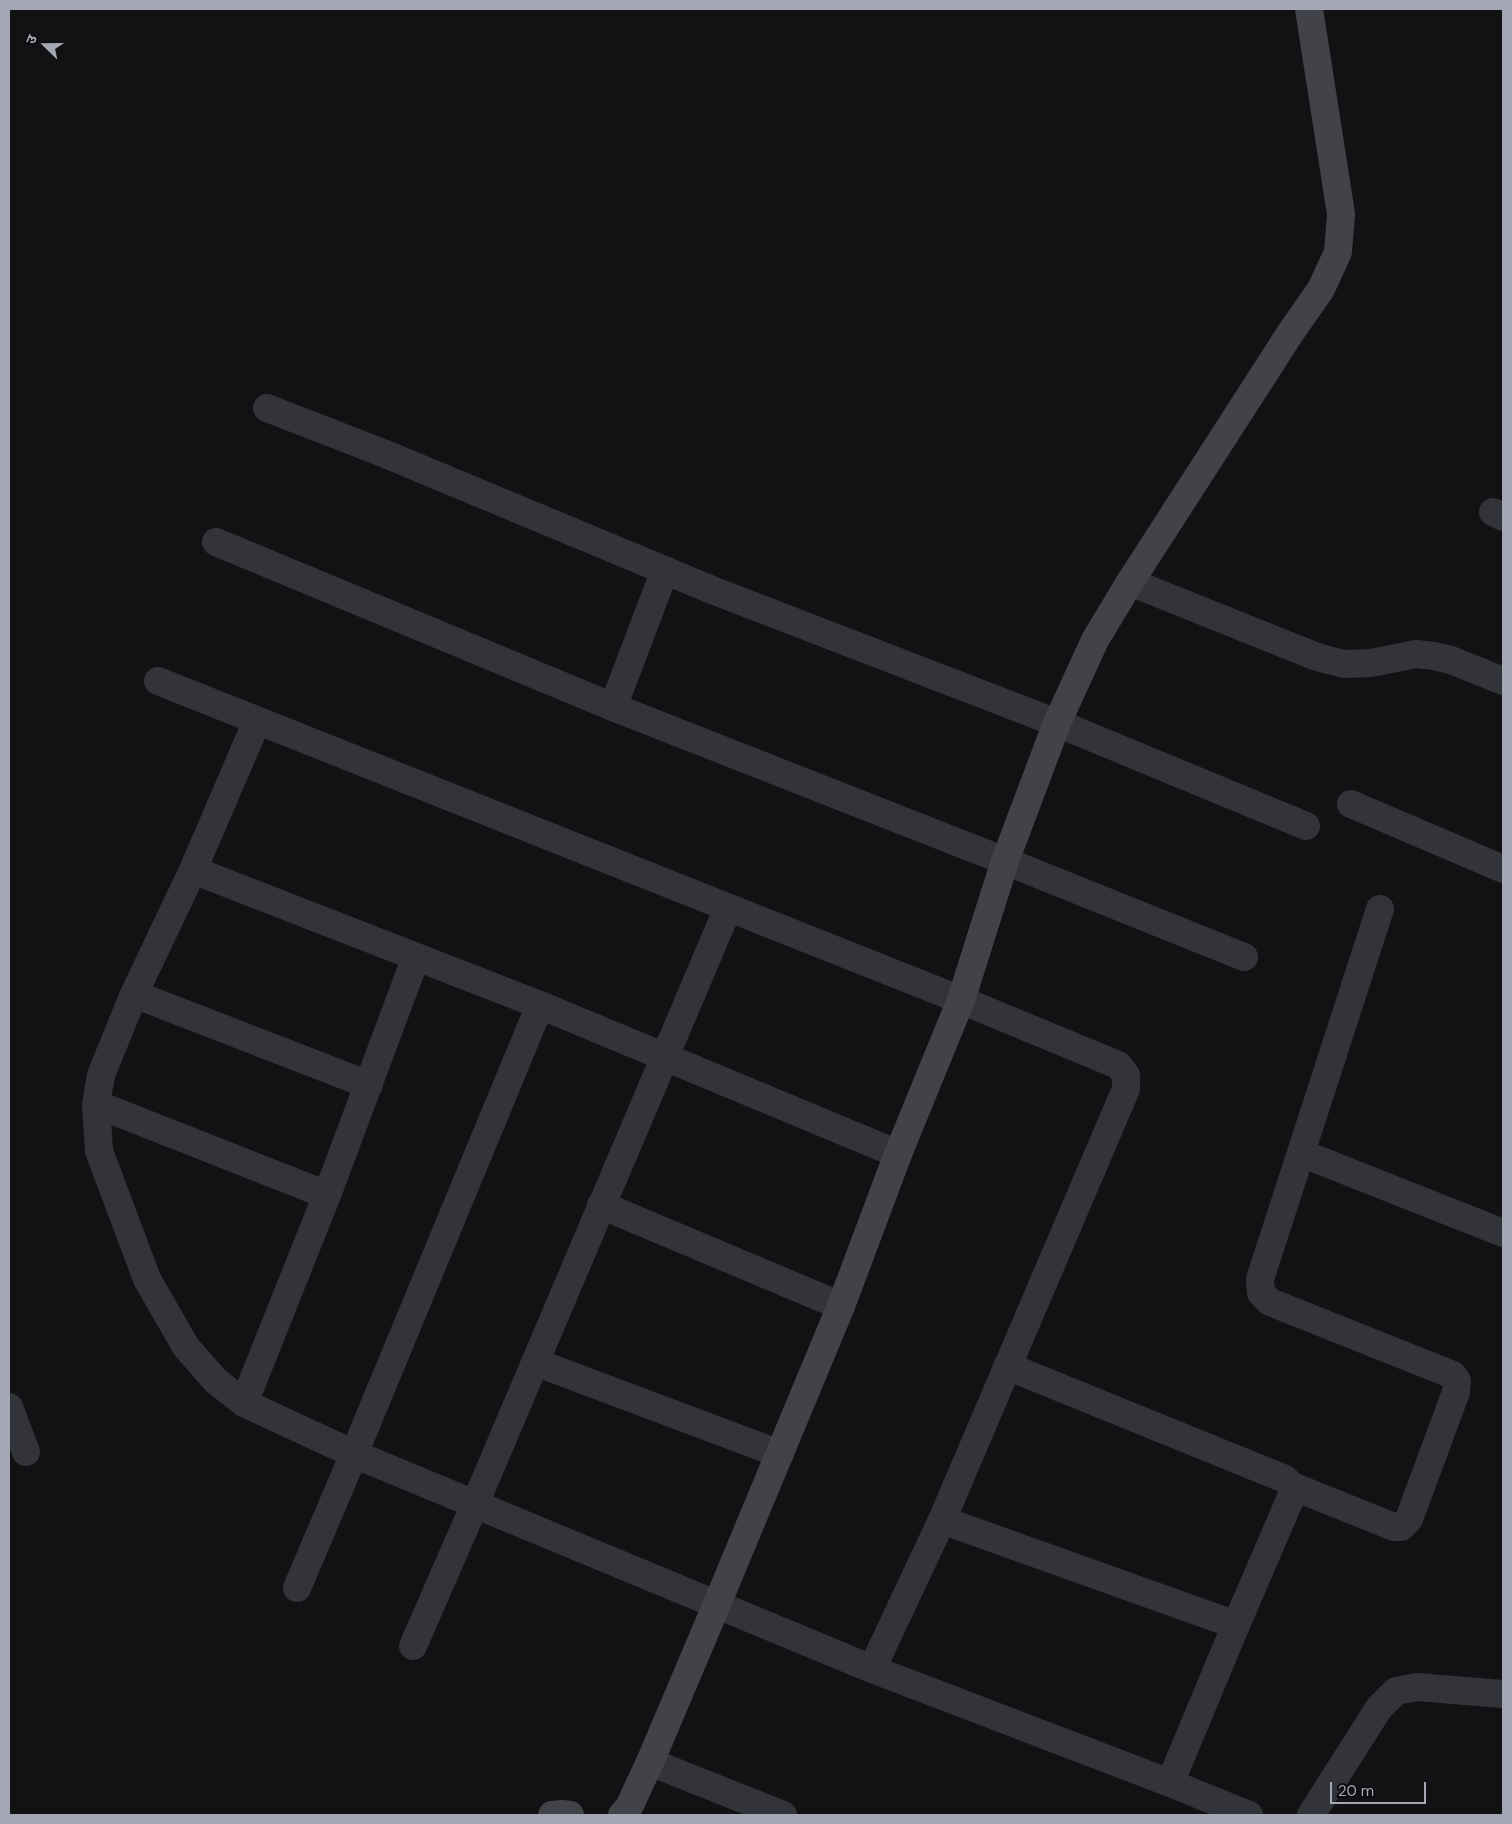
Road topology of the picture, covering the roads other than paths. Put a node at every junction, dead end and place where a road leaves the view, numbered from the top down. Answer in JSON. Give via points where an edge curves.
{"nodes":[{"id":1,"x":1309,"y":9,"type":"edge"},
{"id":2,"x":267,"y":408,"type":"dead end"},
{"id":3,"x":216,"y":542,"type":"dead end"},
{"id":4,"x":665,"y":570,"type":"junction"},
{"id":5,"x":1130,"y":582,"type":"junction"},
{"id":6,"x":1503,"y":681,"type":"edge"},
{"id":7,"x":158,"y":682,"type":"dead end"},
{"id":8,"x":613,"y":707,"type":"junction"},
{"id":9,"x":257,"y":721,"type":"junction"},
{"id":10,"x":1057,"y":723,"type":"junction"},
{"id":11,"x":1351,"y":804,"type":"dead end"},
{"id":12,"x":1306,"y":826,"type":"dead end"},
{"id":13,"x":1005,"y":861,"type":"junction"},
{"id":14,"x":1503,"y":869,"type":"edge"},
{"id":15,"x":193,"y":870,"type":"junction"},
{"id":16,"x":728,"y":908,"type":"junction"},
{"id":17,"x":1380,"y":908,"type":"dead end"},
{"id":18,"x":416,"y":957,"type":"junction"},
{"id":19,"x":1244,"y":957,"type":"dead end"},
{"id":20,"x":134,"y":994,"type":"junction"},
{"id":21,"x":961,"y":1000,"type":"junction"},
{"id":22,"x":540,"y":1005,"type":"junction"},
{"id":23,"x":666,"y":1056,"type":"junction"},
{"id":24,"x":369,"y":1085,"type":"junction"},
{"id":25,"x":96,"y":1104,"type":"junction"},
{"id":26,"x":1301,"y":1153,"type":"junction"},
{"id":27,"x":898,"y":1154,"type":"junction"},
{"id":28,"x":327,"y":1195,"type":"junction"},
{"id":29,"x":601,"y":1205,"type":"junction"},
{"id":30,"x":1503,"y":1233,"type":"edge"},
{"id":31,"x":841,"y":1306,"type":"junction"},
{"id":32,"x":535,"y":1362,"type":"junction"},
{"id":33,"x":1007,"y":1366,"type":"junction"},
{"id":34,"x":244,"y":1403,"type":"junction"},
{"id":35,"x":9,"y":1407,"type":"edge"},
{"id":36,"x":26,"y":1452,"type":"dead end"},
{"id":37,"x":354,"y":1454,"type":"junction"},
{"id":38,"x":780,"y":1454,"type":"junction"},
{"id":39,"x":1292,"y":1486,"type":"junction"},
{"id":40,"x":475,"y":1504,"type":"junction"},
{"id":41,"x":942,"y":1520,"type":"junction"},
{"id":42,"x":297,"y":1588,"type":"dead end"},
{"id":43,"x":718,"y":1604,"type":"junction"},
{"id":44,"x":1236,"y":1625,"type":"junction"},
{"id":45,"x":413,"y":1646,"type":"dead end"},
{"id":46,"x":872,"y":1669,"type":"junction"},
{"id":47,"x":1503,"y":1694,"type":"edge"},
{"id":48,"x":650,"y":1762,"type":"junction"},
{"id":49,"x":1170,"y":1783,"type":"junction"},
{"id":50,"x":552,"y":1815,"type":"edge"},
{"id":51,"x":570,"y":1815,"type":"edge"},
{"id":52,"x":622,"y":1815,"type":"edge"},
{"id":53,"x":784,"y":1815,"type":"edge"},
{"id":54,"x":1249,"y":1815,"type":"edge"},
{"id":55,"x":1310,"y":1815,"type":"edge"}],
"edges":[{"from":1,"to":5,"type":"street","via":[[1341,214],[1338,252],[1321,289]]},
{"from":2,"to":4,"type":"street"},
{"from":3,"to":8,"type":"street"},
{"from":4,"to":8,"type":"street"},
{"from":4,"to":10,"type":"street"},
{"from":5,"to":6,"type":"street","via":[[1317,657],[1344,664],[1371,663],[1416,654],[1434,656]]},
{"from":5,"to":10,"type":"street","via":[[1095,640]]},
{"from":7,"to":9,"type":"street"},
{"from":8,"to":13,"type":"street"},
{"from":9,"to":15,"type":"street"},
{"from":9,"to":16,"type":"street"},
{"from":10,"to":12,"type":"street"},
{"from":10,"to":13,"type":"street"},
{"from":11,"to":14,"type":"street"},
{"from":13,"to":19,"type":"street"},
{"from":13,"to":21,"type":"street"},
{"from":15,"to":18,"type":"street"},
{"from":15,"to":20,"type":"street"},
{"from":16,"to":21,"type":"street"},
{"from":16,"to":23,"type":"street"},
{"from":17,"to":26,"type":"street"},
{"from":18,"to":22,"type":"street"},
{"from":18,"to":24,"type":"street"},
{"from":20,"to":24,"type":"street"},
{"from":20,"to":25,"type":"street","via":[[101,1075]]},
{"from":21,"to":27,"type":"street"},
{"from":21,"to":33,"type":"street","via":[[1118,1065],[1126,1075],[1126,1090]]},
{"from":22,"to":23,"type":"street"},
{"from":22,"to":37,"type":"street"},
{"from":23,"to":27,"type":"street"},
{"from":23,"to":29,"type":"street"},
{"from":24,"to":28,"type":"street"},
{"from":25,"to":28,"type":"street"},
{"from":25,"to":34,"type":"street","via":[[99,1151],[147,1278],[186,1347],[216,1381]]},
{"from":26,"to":30,"type":"street"},
{"from":26,"to":39,"type":"street","via":[[1260,1279],[1261,1293],[1270,1302],[1453,1376],[1457,1381],[1456,1392],[1409,1519],[1401,1527]]},
{"from":27,"to":31,"type":"street"},
{"from":28,"to":34,"type":"street"},
{"from":29,"to":31,"type":"street"},
{"from":29,"to":32,"type":"street"},
{"from":31,"to":38,"type":"street"},
{"from":32,"to":38,"type":"street"},
{"from":32,"to":40,"type":"street"},
{"from":33,"to":39,"type":"street","via":[[1285,1479]]},
{"from":33,"to":41,"type":"street"},
{"from":34,"to":37,"type":"street"},
{"from":35,"to":36,"type":"street"},
{"from":37,"to":40,"type":"street"},
{"from":37,"to":42,"type":"street"},
{"from":38,"to":43,"type":"street"},
{"from":39,"to":44,"type":"street","via":[[1292,1495]]},
{"from":40,"to":43,"type":"street"},
{"from":40,"to":45,"type":"street"},
{"from":41,"to":44,"type":"street"},
{"from":41,"to":46,"type":"street"},
{"from":43,"to":46,"type":"street"},
{"from":43,"to":48,"type":"street"},
{"from":44,"to":49,"type":"street"},
{"from":46,"to":49,"type":"street"},
{"from":47,"to":55,"type":"street","via":[[1417,1687],[1396,1691],[1379,1708]]},
{"from":48,"to":52,"type":"street"},
{"from":48,"to":53,"type":"street"},
{"from":49,"to":54,"type":"street"},
{"from":50,"to":51,"type":"street"}]}
